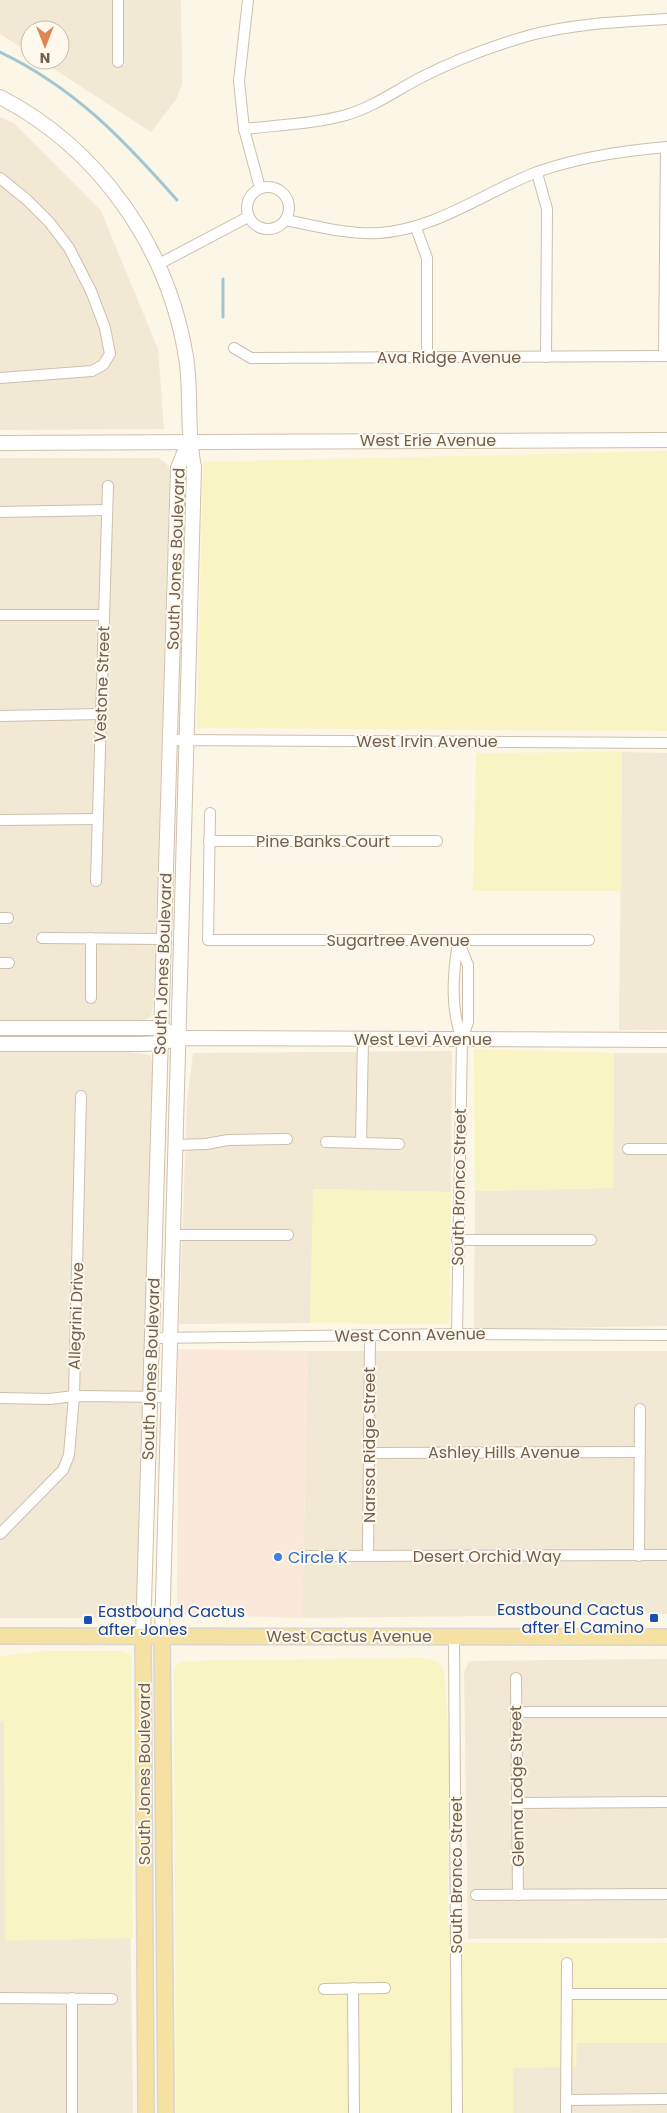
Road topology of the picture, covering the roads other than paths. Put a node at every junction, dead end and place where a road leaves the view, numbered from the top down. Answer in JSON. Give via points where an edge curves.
{"nodes":[{"id":1,"x":118,"y":0,"type":"edge"},
{"id":2,"x":248,"y":0,"type":"edge"},
{"id":3,"x":667,"y":19,"type":"edge"},
{"id":4,"x":118,"y":62,"type":"dead end"},
{"id":5,"x":0,"y":97,"type":"edge"},
{"id":6,"x":244,"y":128,"type":"junction"},
{"id":7,"x":667,"y":147,"type":"edge"},
{"id":8,"x":537,"y":173,"type":"junction"},
{"id":9,"x":0,"y":178,"type":"edge"},
{"id":10,"x":260,"y":188,"type":"junction"},
{"id":11,"x":248,"y":217,"type":"junction"},
{"id":12,"x":286,"y":220,"type":"junction"},
{"id":13,"x":416,"y":228,"type":"junction"},
{"id":14,"x":158,"y":265,"type":"junction"},
{"id":15,"x":234,"y":348,"type":"dead end"},
{"id":16,"x":666,"y":356,"type":"edge"},
{"id":17,"x":427,"y":357,"type":"junction"},
{"id":18,"x":546,"y":357,"type":"junction"},
{"id":19,"x":0,"y":378,"type":"edge"},
{"id":20,"x":188,"y":440,"type":"junction"},
{"id":21,"x":667,"y":440,"type":"edge"},
{"id":22,"x":0,"y":443,"type":"edge"},
{"id":23,"x":108,"y":486,"type":"dead end"},
{"id":24,"x":107,"y":510,"type":"junction"},
{"id":25,"x":0,"y":512,"type":"edge"},
{"id":26,"x":0,"y":615,"type":"edge"},
{"id":27,"x":104,"y":615,"type":"junction"},
{"id":28,"x":101,"y":714,"type":"junction"},
{"id":29,"x":0,"y":716,"type":"edge"},
{"id":30,"x":170,"y":740,"type":"junction"},
{"id":31,"x":187,"y":740,"type":"junction"},
{"id":32,"x":667,"y":743,"type":"edge"},
{"id":33,"x":210,"y":813,"type":"dead end"},
{"id":34,"x":98,"y":819,"type":"junction"},
{"id":35,"x":0,"y":820,"type":"edge"},
{"id":36,"x":209,"y":841,"type":"junction"},
{"id":37,"x":436,"y":841,"type":"dead end"},
{"id":38,"x":96,"y":882,"type":"dead end"},
{"id":39,"x":42,"y":938,"type":"dead end"},
{"id":40,"x":91,"y":938,"type":"junction"},
{"id":41,"x":164,"y":939,"type":"junction"},
{"id":42,"x":458,"y":940,"type":"junction"},
{"id":43,"x":589,"y":940,"type":"dead end"},
{"id":44,"x":91,"y":998,"type":"dead end"},
{"id":45,"x":0,"y":1028,"type":"edge"},
{"id":46,"x":162,"y":1028,"type":"junction"},
{"id":47,"x":179,"y":1038,"type":"junction"},
{"id":48,"x":363,"y":1039,"type":"junction"},
{"id":49,"x":462,"y":1039,"type":"junction"},
{"id":50,"x":667,"y":1040,"type":"edge"},
{"id":51,"x":0,"y":1044,"type":"edge"},
{"id":52,"x":161,"y":1044,"type":"junction"},
{"id":53,"x":81,"y":1096,"type":"dead end"},
{"id":54,"x":287,"y":1139,"type":"dead end"},
{"id":55,"x":326,"y":1142,"type":"dead end"},
{"id":56,"x":361,"y":1143,"type":"junction"},
{"id":57,"x":399,"y":1144,"type":"dead end"},
{"id":58,"x":176,"y":1145,"type":"junction"},
{"id":59,"x":628,"y":1148,"type":"dead end"},
{"id":60,"x":667,"y":1149,"type":"edge"},
{"id":61,"x":174,"y":1235,"type":"junction"},
{"id":62,"x":288,"y":1235,"type":"dead end"},
{"id":63,"x":457,"y":1240,"type":"junction"},
{"id":64,"x":591,"y":1240,"type":"dead end"},
{"id":65,"x":457,"y":1334,"type":"junction"},
{"id":66,"x":667,"y":1335,"type":"edge"},
{"id":67,"x":370,"y":1336,"type":"junction"},
{"id":68,"x":152,"y":1338,"type":"junction"},
{"id":69,"x":171,"y":1338,"type":"junction"},
{"id":70,"x":74,"y":1396,"type":"junction"},
{"id":71,"x":151,"y":1397,"type":"junction"},
{"id":72,"x":170,"y":1397,"type":"junction"},
{"id":73,"x":0,"y":1398,"type":"edge"},
{"id":74,"x":640,"y":1409,"type":"dead end"},
{"id":75,"x":640,"y":1452,"type":"junction"},
{"id":76,"x":368,"y":1453,"type":"junction"},
{"id":77,"x":0,"y":1534,"type":"edge"},
{"id":78,"x":368,"y":1555,"type":"junction"},
{"id":79,"x":667,"y":1555,"type":"edge"},
{"id":80,"x":308,"y":1556,"type":"dead end"},
{"id":81,"x":639,"y":1556,"type":"junction"},
{"id":82,"x":0,"y":1636,"type":"edge"},
{"id":83,"x":143,"y":1636,"type":"junction"},
{"id":84,"x":162,"y":1636,"type":"junction"},
{"id":85,"x":454,"y":1636,"type":"junction"},
{"id":86,"x":667,"y":1637,"type":"edge"},
{"id":87,"x":516,"y":1678,"type":"dead end"},
{"id":88,"x":516,"y":1712,"type":"junction"},
{"id":89,"x":667,"y":1712,"type":"edge"},
{"id":90,"x":667,"y":1802,"type":"edge"},
{"id":91,"x":519,"y":1803,"type":"junction"},
{"id":92,"x":667,"y":1894,"type":"edge"},
{"id":93,"x":476,"y":1895,"type":"dead end"},
{"id":94,"x":518,"y":1895,"type":"junction"},
{"id":95,"x":567,"y":1963,"type":"dead end"},
{"id":96,"x":324,"y":1988,"type":"dead end"},
{"id":97,"x":354,"y":1988,"type":"junction"},
{"id":98,"x":385,"y":1988,"type":"dead end"},
{"id":99,"x":566,"y":1994,"type":"junction"},
{"id":100,"x":667,"y":1994,"type":"edge"},
{"id":101,"x":0,"y":1998,"type":"edge"},
{"id":102,"x":72,"y":1998,"type":"junction"},
{"id":103,"x":112,"y":1998,"type":"dead end"},
{"id":104,"x":667,"y":2099,"type":"edge"},
{"id":105,"x":566,"y":2100,"type":"junction"},
{"id":106,"x":72,"y":2113,"type":"edge"},
{"id":107,"x":146,"y":2113,"type":"edge"},
{"id":108,"x":166,"y":2113,"type":"edge"},
{"id":109,"x":354,"y":2113,"type":"edge"},
{"id":110,"x":457,"y":2113,"type":"edge"},
{"id":111,"x":566,"y":2113,"type":"edge"}],
"edges":[{"from":1,"to":4,"type":"street"},
{"from":2,"to":6,"type":"street","via":[[239,82]]},
{"from":3,"to":6,"type":"street","via":[[581,24],[531,35],[468,56],[380,102],[346,115]]},
{"from":5,"to":14,"type":"street","via":[[61,136],[92,166],[125,206]]},
{"from":6,"to":10,"type":"street"},
{"from":7,"to":8,"type":"street","via":[[603,153]]},
{"from":7,"to":16,"type":"street"},
{"from":8,"to":13,"type":"street"},
{"from":8,"to":18,"type":"street","via":[[547,209]]},
{"from":9,"to":19,"type":"street","via":[[38,210],[69,248],[97,306],[110,346],[110,354],[103,365],[92,371]]},
{"from":10,"to":11,"type":"street","via":[[248,200]]},
{"from":10,"to":12,"type":"street","via":[[270,187],[283,193],[289,208]]},
{"from":11,"to":12,"type":"street","via":[[266,230]]},
{"from":11,"to":14,"type":"street"},
{"from":12,"to":13,"type":"street","via":[[333,230],[378,234]]},
{"from":13,"to":17,"type":"street","via":[[427,258]]},
{"from":14,"to":20,"type":"street","via":[[186,359]]},
{"from":15,"to":17,"type":"street","name":"Ava Ridge Avenue","via":[[251,358]]},
{"from":16,"to":18,"type":"street","name":"Ava Ridge Avenue"},
{"from":17,"to":18,"type":"street","name":"Ava Ridge Avenue"},
{"from":20,"to":21,"type":"street","name":"West Erie Avenue"},
{"from":20,"to":22,"type":"street","name":"West Erie Avenue"},
{"from":20,"to":30,"type":"street","name":"South Jones Boulevard","via":[[178,468]]},
{"from":20,"to":31,"type":"street","name":"South Jones Boulevard","via":[[194,467]]},
{"from":23,"to":24,"type":"street","name":"Vestone Street"},
{"from":24,"to":25,"type":"street"},
{"from":24,"to":27,"type":"street","name":"Vestone Street"},
{"from":26,"to":27,"type":"street"},
{"from":27,"to":28,"type":"street","name":"Vestone Street"},
{"from":28,"to":29,"type":"street"},
{"from":28,"to":34,"type":"street","name":"Vestone Street"},
{"from":30,"to":31,"type":"street","name":"West Irvin Avenue"},
{"from":30,"to":41,"type":"street","name":"South Jones Boulevard"},
{"from":31,"to":32,"type":"street","name":"West Irvin Avenue"},
{"from":31,"to":47,"type":"street","name":"South Jones Boulevard"},
{"from":33,"to":36,"type":"street"},
{"from":34,"to":35,"type":"street"},
{"from":34,"to":38,"type":"street","name":"Vestone Street"},
{"from":36,"to":37,"type":"street","name":"Pine Banks Court"},
{"from":36,"to":42,"type":"street","name":"Sugartree Avenue","via":[[208,940]]},
{"from":39,"to":40,"type":"street"},
{"from":40,"to":41,"type":"street"},
{"from":40,"to":44,"type":"street"},
{"from":41,"to":46,"type":"street","name":"South Jones Boulevard"},
{"from":42,"to":43,"type":"street","name":"Sugartree Avenue"},
{"from":42,"to":49,"type":"street","name":"South Bronco Street","via":[[468,965],[468,1022]]},
{"from":45,"to":46,"type":"street"},
{"from":46,"to":47,"type":"street"},
{"from":46,"to":52,"type":"street","name":"South Jones Boulevard"},
{"from":47,"to":48,"type":"street","name":"West Levi Avenue"},
{"from":47,"to":52,"type":"street"},
{"from":47,"to":58,"type":"street","name":"South Jones Boulevard"},
{"from":48,"to":49,"type":"street","name":"West Levi Avenue"},
{"from":48,"to":56,"type":"street"},
{"from":49,"to":50,"type":"street","name":"West Levi Avenue"},
{"from":49,"to":63,"type":"street","name":"South Bronco Street"},
{"from":51,"to":52,"type":"street"},
{"from":52,"to":68,"type":"street","name":"South Jones Boulevard"},
{"from":53,"to":70,"type":"street","name":"Allegrini Drive"},
{"from":54,"to":58,"type":"street"},
{"from":55,"to":56,"type":"street"},
{"from":56,"to":57,"type":"street"},
{"from":58,"to":61,"type":"street","name":"South Jones Boulevard"},
{"from":59,"to":60,"type":"street"},
{"from":61,"to":62,"type":"street"},
{"from":61,"to":69,"type":"street","name":"South Jones Boulevard"},
{"from":63,"to":64,"type":"street"},
{"from":63,"to":65,"type":"street","name":"South Bronco Street"},
{"from":65,"to":66,"type":"street","name":"West Conn Avenue"},
{"from":65,"to":67,"type":"street","name":"West Conn Avenue"},
{"from":67,"to":69,"type":"street","name":"West Conn Avenue"},
{"from":67,"to":76,"type":"street","name":"Narssa Ridge Street"},
{"from":68,"to":69,"type":"street","name":"West Conn Avenue"},
{"from":68,"to":71,"type":"street","name":"South Jones Boulevard"},
{"from":69,"to":72,"type":"street","name":"South Jones Boulevard"},
{"from":70,"to":71,"type":"street"},
{"from":70,"to":73,"type":"street"},
{"from":70,"to":77,"type":"street","name":"Allegrini Drive","via":[[67,1461],[63,1470]]},
{"from":71,"to":72,"type":"street"},
{"from":71,"to":83,"type":"street","name":"South Jones Boulevard"},
{"from":72,"to":84,"type":"street","name":"South Jones Boulevard"},
{"from":74,"to":75,"type":"street"},
{"from":75,"to":76,"type":"street","name":"Ashley Hills Avenue"},
{"from":75,"to":81,"type":"street"},
{"from":76,"to":78,"type":"street","name":"Narssa Ridge Street"},
{"from":78,"to":80,"type":"street","name":"Desert Orchid Way"},
{"from":78,"to":81,"type":"street","name":"Desert Orchid Way"},
{"from":79,"to":81,"type":"street","name":"Desert Orchid Way"},
{"from":82,"to":83,"type":"main road","name":"West Cactus Avenue"},
{"from":83,"to":84,"type":"main road","name":"West Cactus Avenue"},
{"from":83,"to":107,"type":"main road","name":"South Jones Boulevard"},
{"from":84,"to":85,"type":"main road","name":"West Cactus Avenue"},
{"from":84,"to":108,"type":"main road","name":"South Jones Boulevard"},
{"from":85,"to":86,"type":"main road","name":"West Cactus Avenue"},
{"from":85,"to":110,"type":"street","name":"South Bronco Street"},
{"from":87,"to":88,"type":"street","name":"Glenna Lodge Street"},
{"from":88,"to":89,"type":"street"},
{"from":88,"to":91,"type":"street","name":"Glenna Lodge Street"},
{"from":90,"to":91,"type":"street"},
{"from":91,"to":94,"type":"street","name":"Glenna Lodge Street"},
{"from":92,"to":94,"type":"street"},
{"from":93,"to":94,"type":"street"},
{"from":95,"to":99,"type":"street"},
{"from":96,"to":97,"type":"street"},
{"from":97,"to":98,"type":"street"},
{"from":97,"to":109,"type":"street"},
{"from":99,"to":100,"type":"street"},
{"from":99,"to":105,"type":"street"},
{"from":101,"to":102,"type":"street"},
{"from":102,"to":103,"type":"street"},
{"from":102,"to":106,"type":"street"},
{"from":104,"to":105,"type":"street"},
{"from":105,"to":111,"type":"street"}]}
